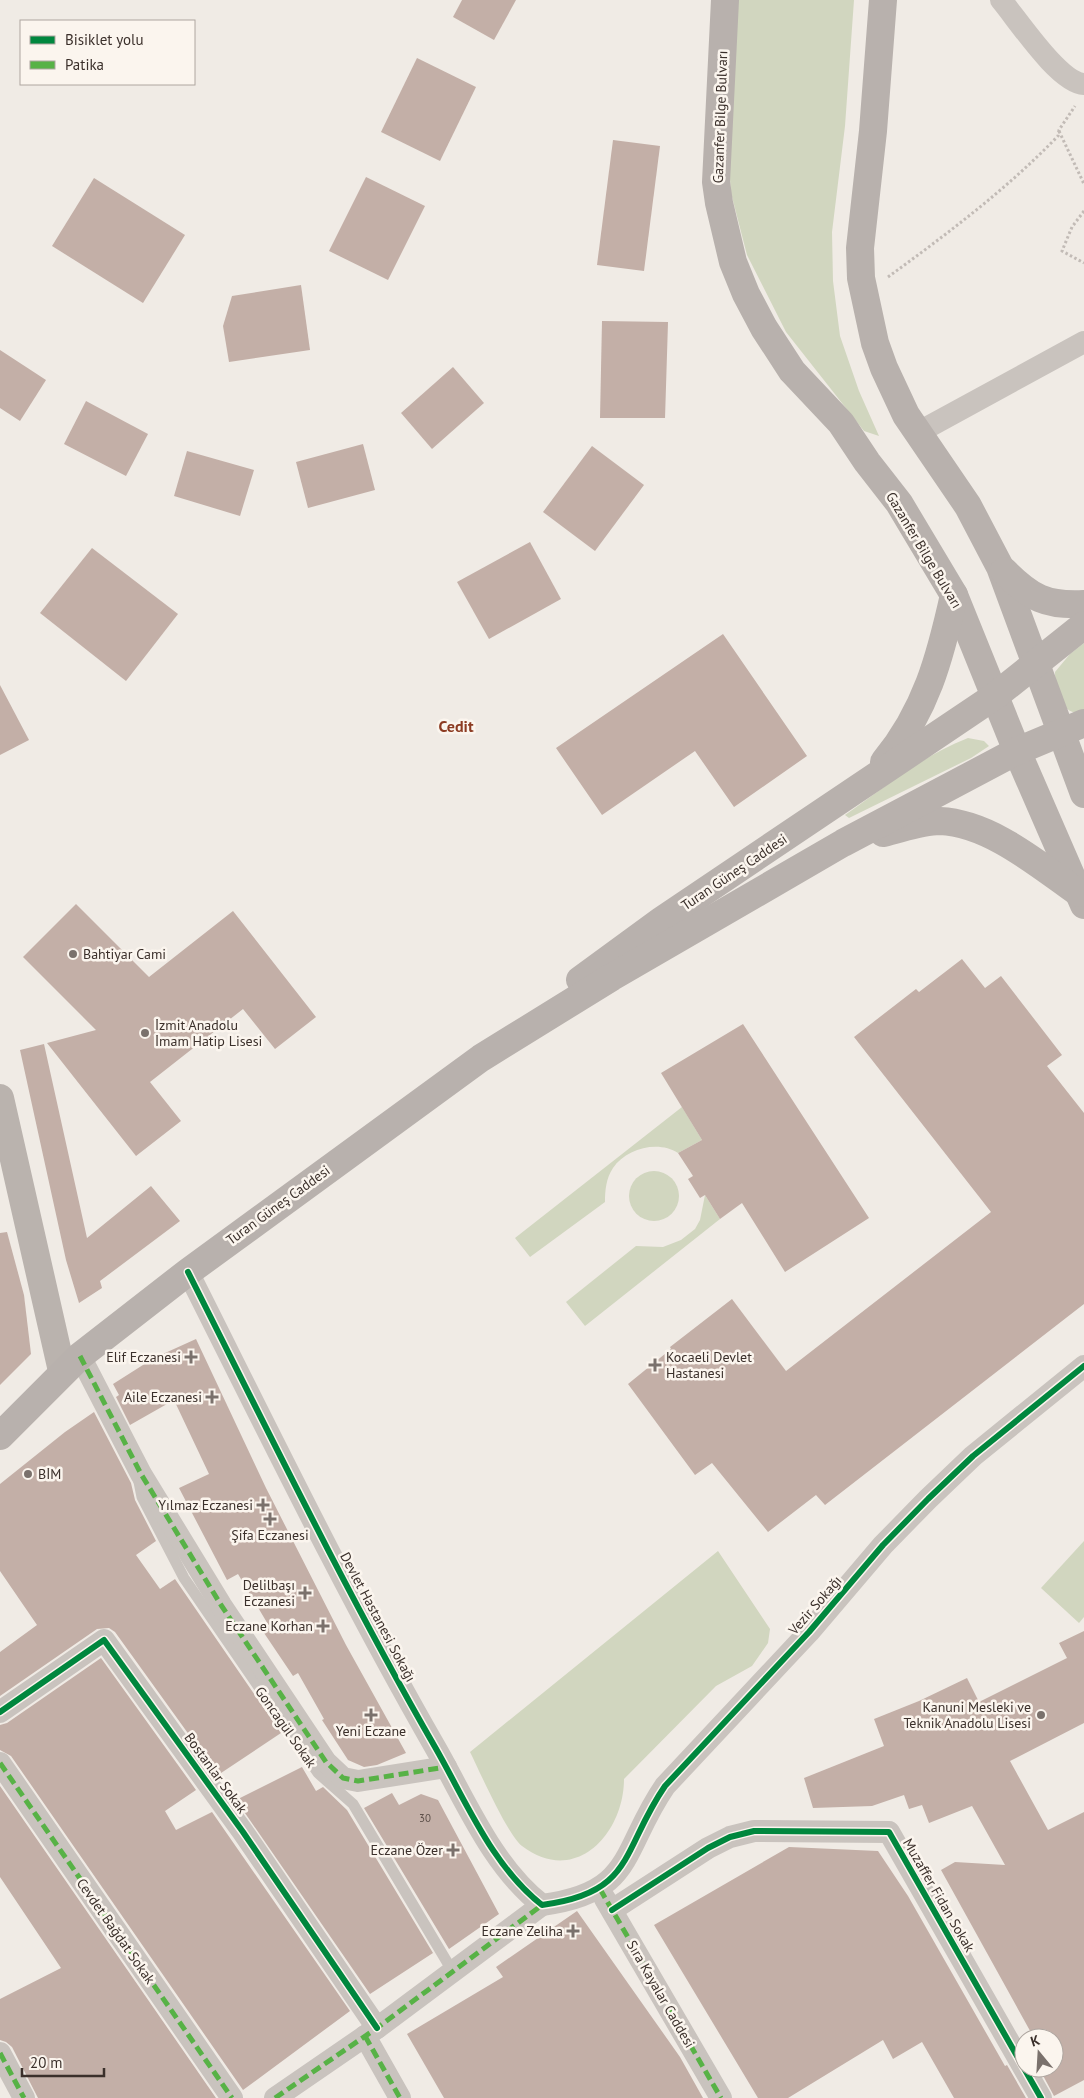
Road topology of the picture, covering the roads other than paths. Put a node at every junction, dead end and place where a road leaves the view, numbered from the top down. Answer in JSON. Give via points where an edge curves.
{"nodes":[{"id":1,"x":724,"y":0,"type":"edge"},
{"id":2,"x":883,"y":0,"type":"edge"},
{"id":3,"x":1001,"y":0,"type":"edge"},
{"id":4,"x":1082,"y":92,"type":"edge"},
{"id":5,"x":1084,"y":342,"type":"edge"},
{"id":6,"x":919,"y":432,"type":"junction"},
{"id":7,"x":1000,"y":567,"type":"junction"},
{"id":8,"x":954,"y":595,"type":"junction"},
{"id":9,"x":1084,"y":604,"type":"edge"},
{"id":10,"x":1084,"y":625,"type":"edge"},
{"id":11,"x":1037,"y":664,"type":"junction"},
{"id":12,"x":995,"y":696,"type":"junction"},
{"id":13,"x":1072,"y":727,"type":"edge"},
{"id":14,"x":1016,"y":751,"type":"junction"},
{"id":15,"x":869,"y":780,"type":"junction"},
{"id":16,"x":1084,"y":794,"type":"edge"},
{"id":17,"x":843,"y":843,"type":"junction"},
{"id":18,"x":1081,"y":899,"type":"edge"},
{"id":19,"x":481,"y":1058,"type":"junction"},
{"id":20,"x":0,"y":1098,"type":"edge"},
{"id":21,"x":188,"y":1272,"type":"junction"},
{"id":22,"x":71,"y":1364,"type":"junction"},
{"id":23,"x":1084,"y":1366,"type":"edge"},
{"id":24,"x":0,"y":1436,"type":"edge"},
{"id":25,"x":139,"y":1470,"type":"junction"},
{"id":26,"x":0,"y":1712,"type":"edge"},
{"id":27,"x":0,"y":1763,"type":"edge"},
{"id":28,"x":446,"y":1767,"type":"junction"},
{"id":29,"x":600,"y":1889,"type":"junction"},
{"id":30,"x":542,"y":1905,"type":"junction"},
{"id":31,"x":612,"y":1910,"type":"junction"},
{"id":32,"x":454,"y":1972,"type":"junction"},
{"id":33,"x":371,"y":2032,"type":"junction"},
{"id":34,"x":0,"y":2053,"type":"edge"},
{"id":35,"x":24,"y":2098,"type":"edge"},
{"id":36,"x":232,"y":2098,"type":"edge"},
{"id":37,"x":275,"y":2098,"type":"edge"},
{"id":38,"x":400,"y":2098,"type":"edge"},
{"id":39,"x":721,"y":2098,"type":"edge"},
{"id":40,"x":1041,"y":2098,"type":"edge"}],
"edges":[{"from":1,"to":8,"type":"main road","name":"Gazanfer Bilge Bulvarı","via":[[716,182],[732,262],[746,294],[792,371],[841,423],[898,503]]},
{"from":2,"to":6,"type":"main road","via":[[860,248],[864,295],[875,343],[906,415]]},
{"from":3,"to":4,"type":"street","via":[[1055,68]]},
{"from":5,"to":6,"type":"street"},
{"from":6,"to":7,"type":"main road","via":[[968,506]]},
{"from":7,"to":9,"type":"main road","via":[[1033,597],[1047,602]]},
{"from":7,"to":11,"type":"main road"},
{"from":8,"to":12,"type":"main road","name":"Gazanfer Bilge Bulvarı"},
{"from":8,"to":15,"type":"main road","via":[[941,655],[922,704],[901,741]]},
{"from":10,"to":11,"type":"main road"},
{"from":11,"to":12,"type":"main road","name":"Turan Güneş Caddesi"},
{"from":11,"to":13,"type":"main road"},
{"from":12,"to":14,"type":"main road","name":"Gazanfer Bilge Bulvarı"},
{"from":12,"to":15,"type":"main road","name":"Turan Güneş Caddesi"},
{"from":13,"to":14,"type":"main road","name":"Turan Güneş Caddesi"},
{"from":13,"to":16,"type":"main road"},
{"from":14,"to":17,"type":"main road","name":"Turan Güneş Caddesi"},
{"from":14,"to":18,"type":"main road"},
{"from":15,"to":19,"type":"main road","name":"Turan Güneş Caddesi","via":[[604,960]]},
{"from":17,"to":18,"type":"main road","via":[[939,821],[973,826],[1030,858]]},
{"from":17,"to":19,"type":"main road","name":"Turan Güneş Caddesi","via":[[612,977]]},
{"from":19,"to":21,"type":"main road","name":"Turan Güneş Caddesi"},
{"from":20,"to":22,"type":"main road"},
{"from":21,"to":22,"type":"main road","name":"Turan Güneş Caddesi"},
{"from":21,"to":28,"type":"street","name":"Devlet Hastanesi Sokağı","via":[[326,1547]]},
{"from":22,"to":24,"type":"main road","name":"Turan Güneş Caddesi"},
{"from":22,"to":25,"type":"street","name":"Goncagül Sokak"},
{"from":23,"to":29,"type":"street","name":"Vezir Sokağı","via":[[973,1456],[883,1544],[809,1632],[665,1786],[624,1862]]},
{"from":25,"to":28,"type":"street","name":"Goncagül Sokak","via":[[226,1613],[303,1730],[336,1773],[349,1781],[358,1781]]},
{"from":25,"to":32,"type":"lane","name":"Goncagül Sokak","via":[[142,1497],[184,1578],[318,1773],[353,1804]]},
{"from":26,"to":33,"type":"street","name":"Bostanlar Sokak","via":[[104,1640],[243,1832]]},
{"from":27,"to":36,"type":"street","name":"Cevdet Bağdat Sokak"},
{"from":28,"to":30,"type":"street","name":"Devlet Hastanesi Sokağı","via":[[496,1854],[516,1881]]},
{"from":29,"to":30,"type":"street","via":[[560,1903]]},
{"from":29,"to":31,"type":"street","name":"Sıra Kayalar Caddesi"},
{"from":30,"to":32,"type":"street"},
{"from":31,"to":39,"type":"street","name":"Sıra Kayalar Caddesi"},
{"from":31,"to":40,"type":"street","name":"Muzaffer Fidan Sokak","via":[[708,1848],[754,1831],[889,1832]]},
{"from":32,"to":33,"type":"street"},
{"from":33,"to":37,"type":"street"},
{"from":33,"to":38,"type":"street"},
{"from":34,"to":35,"type":"street"}]}
